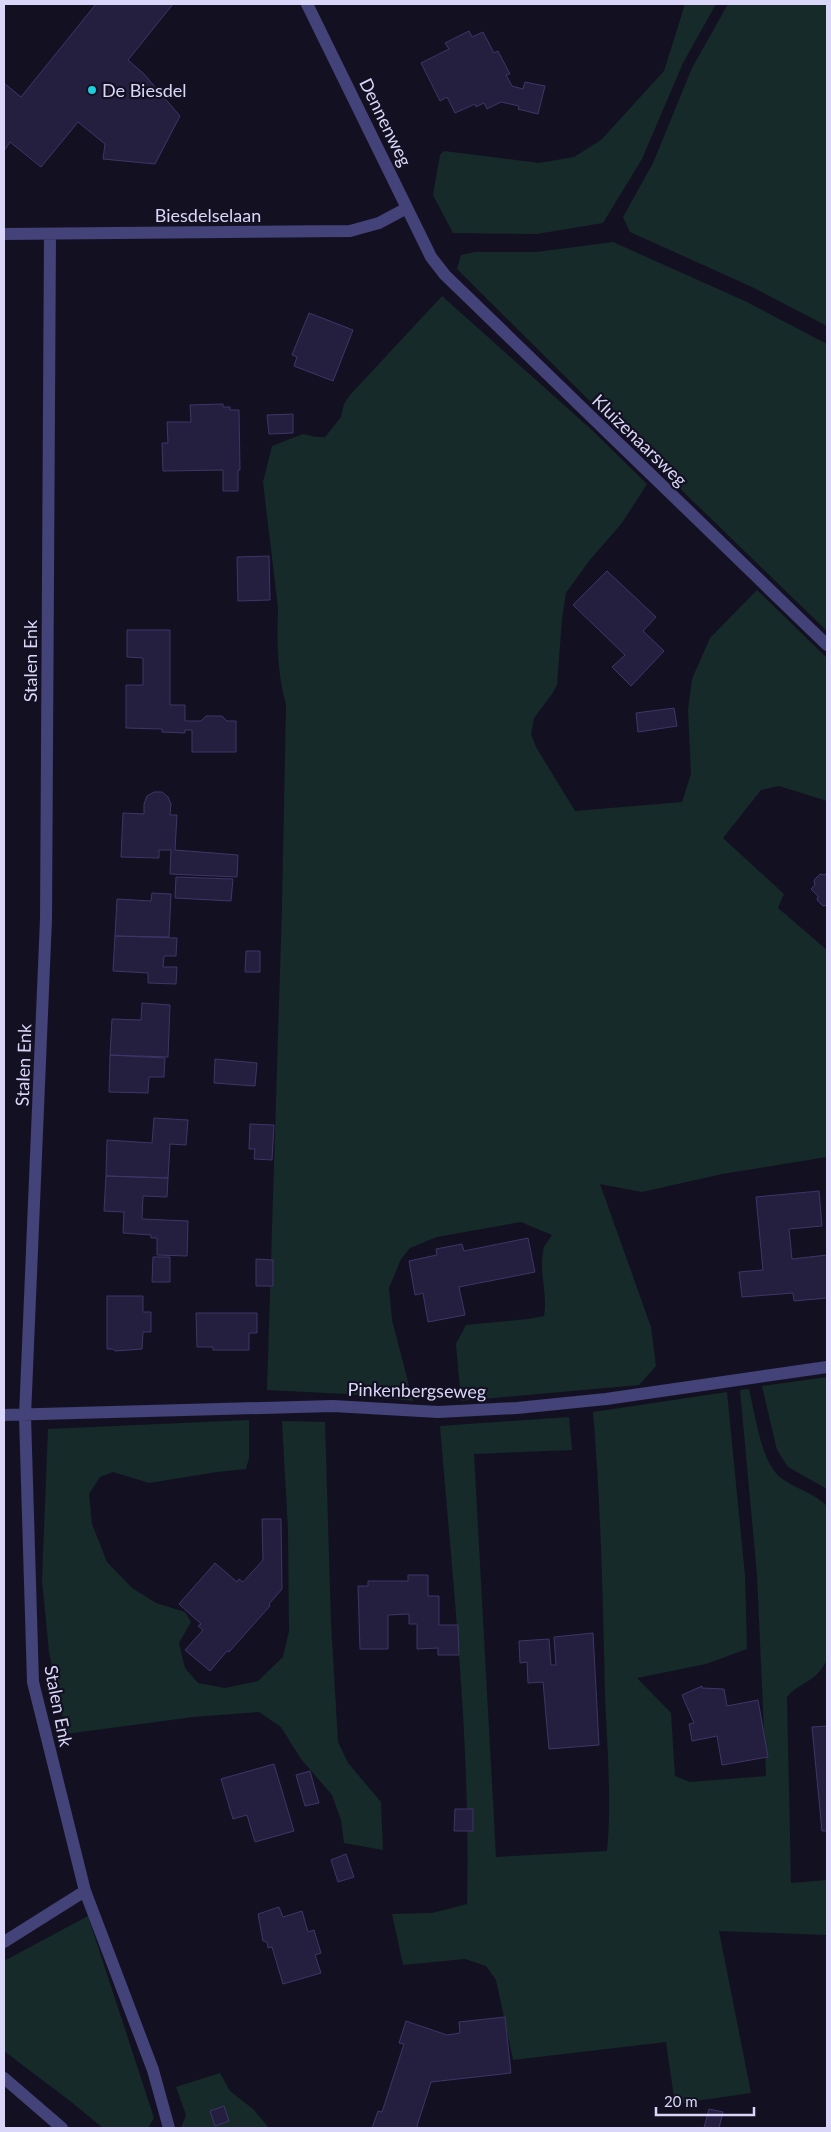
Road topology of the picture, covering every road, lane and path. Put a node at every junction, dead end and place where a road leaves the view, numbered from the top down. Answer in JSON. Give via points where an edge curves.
{"nodes":[{"id":1,"x":307,"y":4,"type":"edge"},
{"id":2,"x":407,"y":208,"type":"junction"},
{"id":3,"x":4,"y":234,"type":"edge"},
{"id":4,"x":50,"y":234,"type":"junction"},
{"id":5,"x":431,"y":257,"type":"joint"},
{"id":6,"x":827,"y":645,"type":"edge"},
{"id":7,"x":827,"y":1367,"type":"edge"},
{"id":8,"x":4,"y":1415,"type":"edge"},
{"id":9,"x":25,"y":1416,"type":"junction"},
{"id":10,"x":85,"y":1891,"type":"junction"},
{"id":11,"x":4,"y":1942,"type":"edge"},
{"id":12,"x":4,"y":2078,"type":"edge"},
{"id":13,"x":62,"y":2128,"type":"edge"},
{"id":14,"x":169,"y":2128,"type":"edge"}],
"edges":[{"from":1,"to":2,"type":"street","name":"Dennenweg"},
{"from":2,"to":4,"type":"street","name":"Biesdelselaan","via":[[379,223],[350,231]]},
{"from":2,"to":5,"type":"street","name":"Dennenweg"},
{"from":3,"to":4,"type":"street","name":"Biesdelselaan"},
{"from":4,"to":9,"type":"street","name":"Stalen Enk","via":[[46,919]]},
{"from":5,"to":6,"type":"street","name":"Kluizenaarsweg","via":[[445,275]]},
{"from":7,"to":9,"type":"street","name":"Pinkenbergseweg","via":[[606,1399],[517,1408],[438,1412],[334,1406]]},
{"from":8,"to":9,"type":"street","name":"Pinkenbergseweg"},
{"from":9,"to":10,"type":"street","name":"Stalen Enk","via":[[33,1682]]},
{"from":10,"to":11,"type":"street"},
{"from":10,"to":14,"type":"street","name":"Stalen Enk","via":[[153,2070]]},
{"from":12,"to":13,"type":"street"}]}
